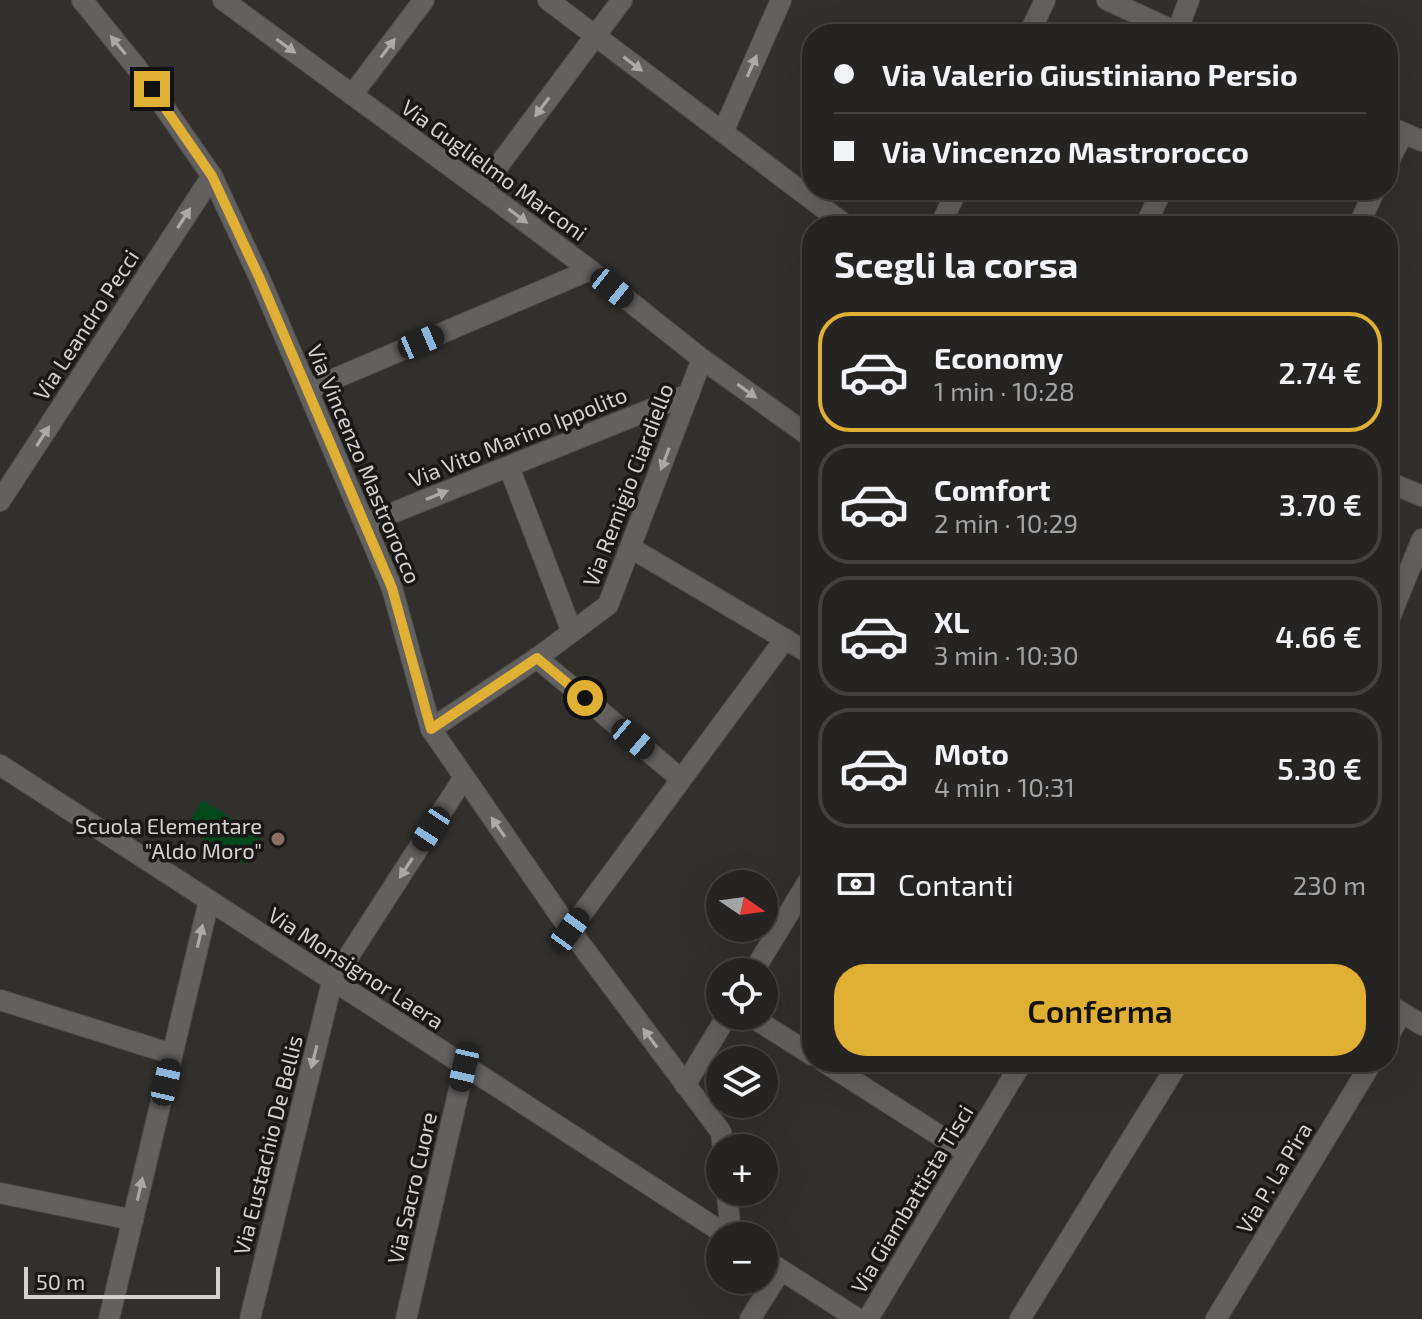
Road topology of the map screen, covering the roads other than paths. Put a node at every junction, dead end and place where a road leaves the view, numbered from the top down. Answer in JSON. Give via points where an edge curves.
{"nodes":[{"id":1,"x":82,"y":0,"type":"edge"},
{"id":2,"x":223,"y":0,"type":"edge"},
{"id":3,"x":424,"y":0,"type":"edge"},
{"id":4,"x":548,"y":0,"type":"edge"},
{"id":5,"x":622,"y":0,"type":"edge"},
{"id":6,"x":781,"y":0,"type":"edge"},
{"id":7,"x":1045,"y":0,"type":"edge"},
{"id":8,"x":1107,"y":0,"type":"edge"},
{"id":9,"x":1189,"y":0,"type":"edge"},
{"id":10,"x":1034,"y":24,"type":"edge"},
{"id":11,"x":1159,"y":24,"type":"edge"},
{"id":12,"x":1182,"y":24,"type":"edge"},
{"id":13,"x":595,"y":35,"type":"junction"},
{"id":14,"x":352,"y":95,"type":"junction"},
{"id":15,"x":723,"y":132,"type":"junction"},
{"id":16,"x":212,"y":176,"type":"junction"},
{"id":17,"x":481,"y":189,"type":"junction"},
{"id":18,"x":802,"y":192,"type":"edge"},
{"id":19,"x":813,"y":200,"type":"edge"},
{"id":20,"x":834,"y":216,"type":"edge"},
{"id":21,"x":590,"y":270,"type":"junction"},
{"id":22,"x":702,"y":359,"type":"junction"},
{"id":23,"x":308,"y":390,"type":"junction"},
{"id":24,"x":689,"y":394,"type":"junction"},
{"id":25,"x":802,"y":431,"type":"edge"},
{"id":26,"x":509,"y":467,"type":"junction"},
{"id":27,"x":1398,"y":486,"type":"edge"},
{"id":28,"x":1422,"y":496,"type":"edge"},
{"id":29,"x":0,"y":501,"type":"edge"},
{"id":30,"x":365,"y":524,"type":"junction"},
{"id":31,"x":1422,"y":539,"type":"edge"},
{"id":32,"x":631,"y":548,"type":"junction"},
{"id":33,"x":1398,"y":598,"type":"edge"},
{"id":34,"x":572,"y":632,"type":"junction"},
{"id":35,"x":785,"y":639,"type":"junction"},
{"id":36,"x":802,"y":649,"type":"edge"},
{"id":37,"x":537,"y":658,"type":"junction"},
{"id":38,"x":431,"y":729,"type":"junction"},
{"id":39,"x":0,"y":765,"type":"edge"},
{"id":40,"x":463,"y":779,"type":"junction"},
{"id":41,"x":681,"y":779,"type":"junction"},
{"id":42,"x":802,"y":891,"type":"edge"},
{"id":43,"x":209,"y":901,"type":"junction"},
{"id":44,"x":570,"y":930,"type":"junction"},
{"id":45,"x":762,"y":958,"type":"edge"},
{"id":46,"x":332,"y":982,"type":"junction"},
{"id":47,"x":0,"y":1000,"type":"edge"},
{"id":48,"x":1398,"y":1011,"type":"edge"},
{"id":49,"x":1422,"y":1025,"type":"edge"},
{"id":50,"x":718,"y":1030,"type":"edge"},
{"id":51,"x":772,"y":1030,"type":"edge"},
{"id":52,"x":802,"y":1049,"type":"edge"},
{"id":53,"x":172,"y":1054,"type":"junction"},
{"id":54,"x":464,"y":1068,"type":"junction"},
{"id":55,"x":856,"y":1072,"type":"edge"},
{"id":56,"x":1016,"y":1072,"type":"edge"},
{"id":57,"x":1173,"y":1072,"type":"edge"},
{"id":58,"x":1366,"y":1072,"type":"edge"},
{"id":59,"x":685,"y":1085,"type":"junction"},
{"id":60,"x":721,"y":1134,"type":"edge"},
{"id":61,"x":967,"y":1153,"type":"junction"},
{"id":62,"x":0,"y":1193,"type":"edge"},
{"id":63,"x":133,"y":1220,"type":"junction"},
{"id":64,"x":707,"y":1222,"type":"edge"},
{"id":65,"x":778,"y":1268,"type":"edge"},
{"id":66,"x":760,"y":1294,"type":"edge"},
{"id":67,"x":109,"y":1319,"type":"edge"},
{"id":68,"x":250,"y":1319,"type":"edge"},
{"id":69,"x":406,"y":1319,"type":"edge"},
{"id":70,"x":750,"y":1319,"type":"edge"},
{"id":71,"x":858,"y":1319,"type":"edge"},
{"id":72,"x":868,"y":1319,"type":"edge"},
{"id":73,"x":1020,"y":1319,"type":"edge"},
{"id":74,"x":1216,"y":1319,"type":"edge"}],
"edges":[{"from":16,"to":1,"type":"street","name":"Via Vincenzo Mastrorocco","one_way":true},
{"from":2,"to":14,"type":"street","name":"Via Guglielmo Marconi","one_way":true},
{"from":14,"to":3,"type":"street","one_way":true},
{"from":4,"to":13,"type":"street"},
{"from":5,"to":13,"type":"street"},
{"from":15,"to":6,"type":"street","one_way":true},
{"from":7,"to":10,"type":"street"},
{"from":8,"to":11,"type":"street"},
{"from":9,"to":12,"type":"street"},
{"from":13,"to":15,"type":"street","one_way":true},
{"from":13,"to":17,"type":"street","one_way":true},
{"from":14,"to":17,"type":"street","name":"Via Guglielmo Marconi"},
{"from":15,"to":18,"type":"street"},
{"from":16,"to":23,"type":"street","name":"Via Vincenzo Mastrorocco"},
{"from":29,"to":16,"type":"street","name":"Via Leandro Pecci","one_way":true},
{"from":17,"to":21,"type":"street","name":"Via Guglielmo Marconi","one_way":true},
{"from":19,"to":20,"type":"street"},
{"from":21,"to":22,"type":"street","name":"Via Guglielmo Marconi"},
{"from":21,"to":23,"type":"street"},
{"from":22,"to":24,"type":"street","name":"Via Remigio Ciardiello"},
{"from":22,"to":25,"type":"street","name":"Via Guglielmo Marconi","one_way":true},
{"from":23,"to":30,"type":"street","name":"Via Vincenzo Mastrorocco"},
{"from":24,"to":26,"type":"street","name":"Via Vito Marino Ippolito"},
{"from":24,"to":32,"type":"street","name":"Via Remigio Ciardiello","one_way":true},
{"from":30,"to":26,"type":"street","name":"Via Vito Marino Ippolito","one_way":true},
{"from":26,"to":34,"type":"street"},
{"from":27,"to":28,"type":"street"},
{"from":30,"to":38,"type":"street","name":"Via Vincenzo Mastrorocco","via":[[392,588]]},
{"from":31,"to":33,"type":"street"},
{"from":32,"to":34,"type":"street","name":"Via Remigio Ciardiello","via":[[608,605]]},
{"from":32,"to":35,"type":"street"},
{"from":34,"to":37,"type":"street","name":"Via Remigio Ciardiello"},
{"from":35,"to":36,"type":"street"},
{"from":35,"to":41,"type":"street"},
{"from":37,"to":38,"type":"street","name":"Via Remigio Ciardiello"},
{"from":37,"to":41,"type":"street"},
{"from":38,"to":40,"type":"street","name":"Via Vincenzo Mastrorocco"},
{"from":39,"to":43,"type":"street","name":"Via Monsignor Laera"},
{"from":44,"to":40,"type":"street","name":"Via Vincenzo Mastrorocco","one_way":true},
{"from":40,"to":46,"type":"street","name":"Via Eustachio De Bellis","one_way":true},
{"from":41,"to":44,"type":"street"},
{"from":42,"to":45,"type":"street"},
{"from":43,"to":46,"type":"street","name":"Via Monsignor Laera"},
{"from":53,"to":43,"type":"street","one_way":true},
{"from":59,"to":44,"type":"street","name":"Via Vincenzo Mastrorocco","one_way":true},
{"from":46,"to":54,"type":"street","name":"Via Monsignor Laera"},
{"from":46,"to":68,"type":"street","name":"Via Eustachio De Bellis","one_way":true},
{"from":47,"to":53,"type":"street"},
{"from":48,"to":49,"type":"street"},
{"from":50,"to":59,"type":"street"},
{"from":51,"to":52,"type":"street"},
{"from":63,"to":53,"type":"street","one_way":true},
{"from":54,"to":64,"type":"street","name":"Via Monsignor Laera"},
{"from":54,"to":69,"type":"street","name":"Via Sacro Cuore"},
{"from":55,"to":61,"type":"street"},
{"from":56,"to":61,"type":"street","name":"Via Giambattista Tisci"},
{"from":57,"to":73,"type":"street"},
{"from":58,"to":74,"type":"street","name":"Via P. La Pira"},
{"from":59,"to":60,"type":"street","name":"Via Vincenzo Mastrorocco"},
{"from":61,"to":72,"type":"street","name":"Via Giambattista Tisci"},
{"from":62,"to":63,"type":"street"},
{"from":63,"to":67,"type":"street"},
{"from":65,"to":71,"type":"street"},
{"from":66,"to":70,"type":"street"}]}
